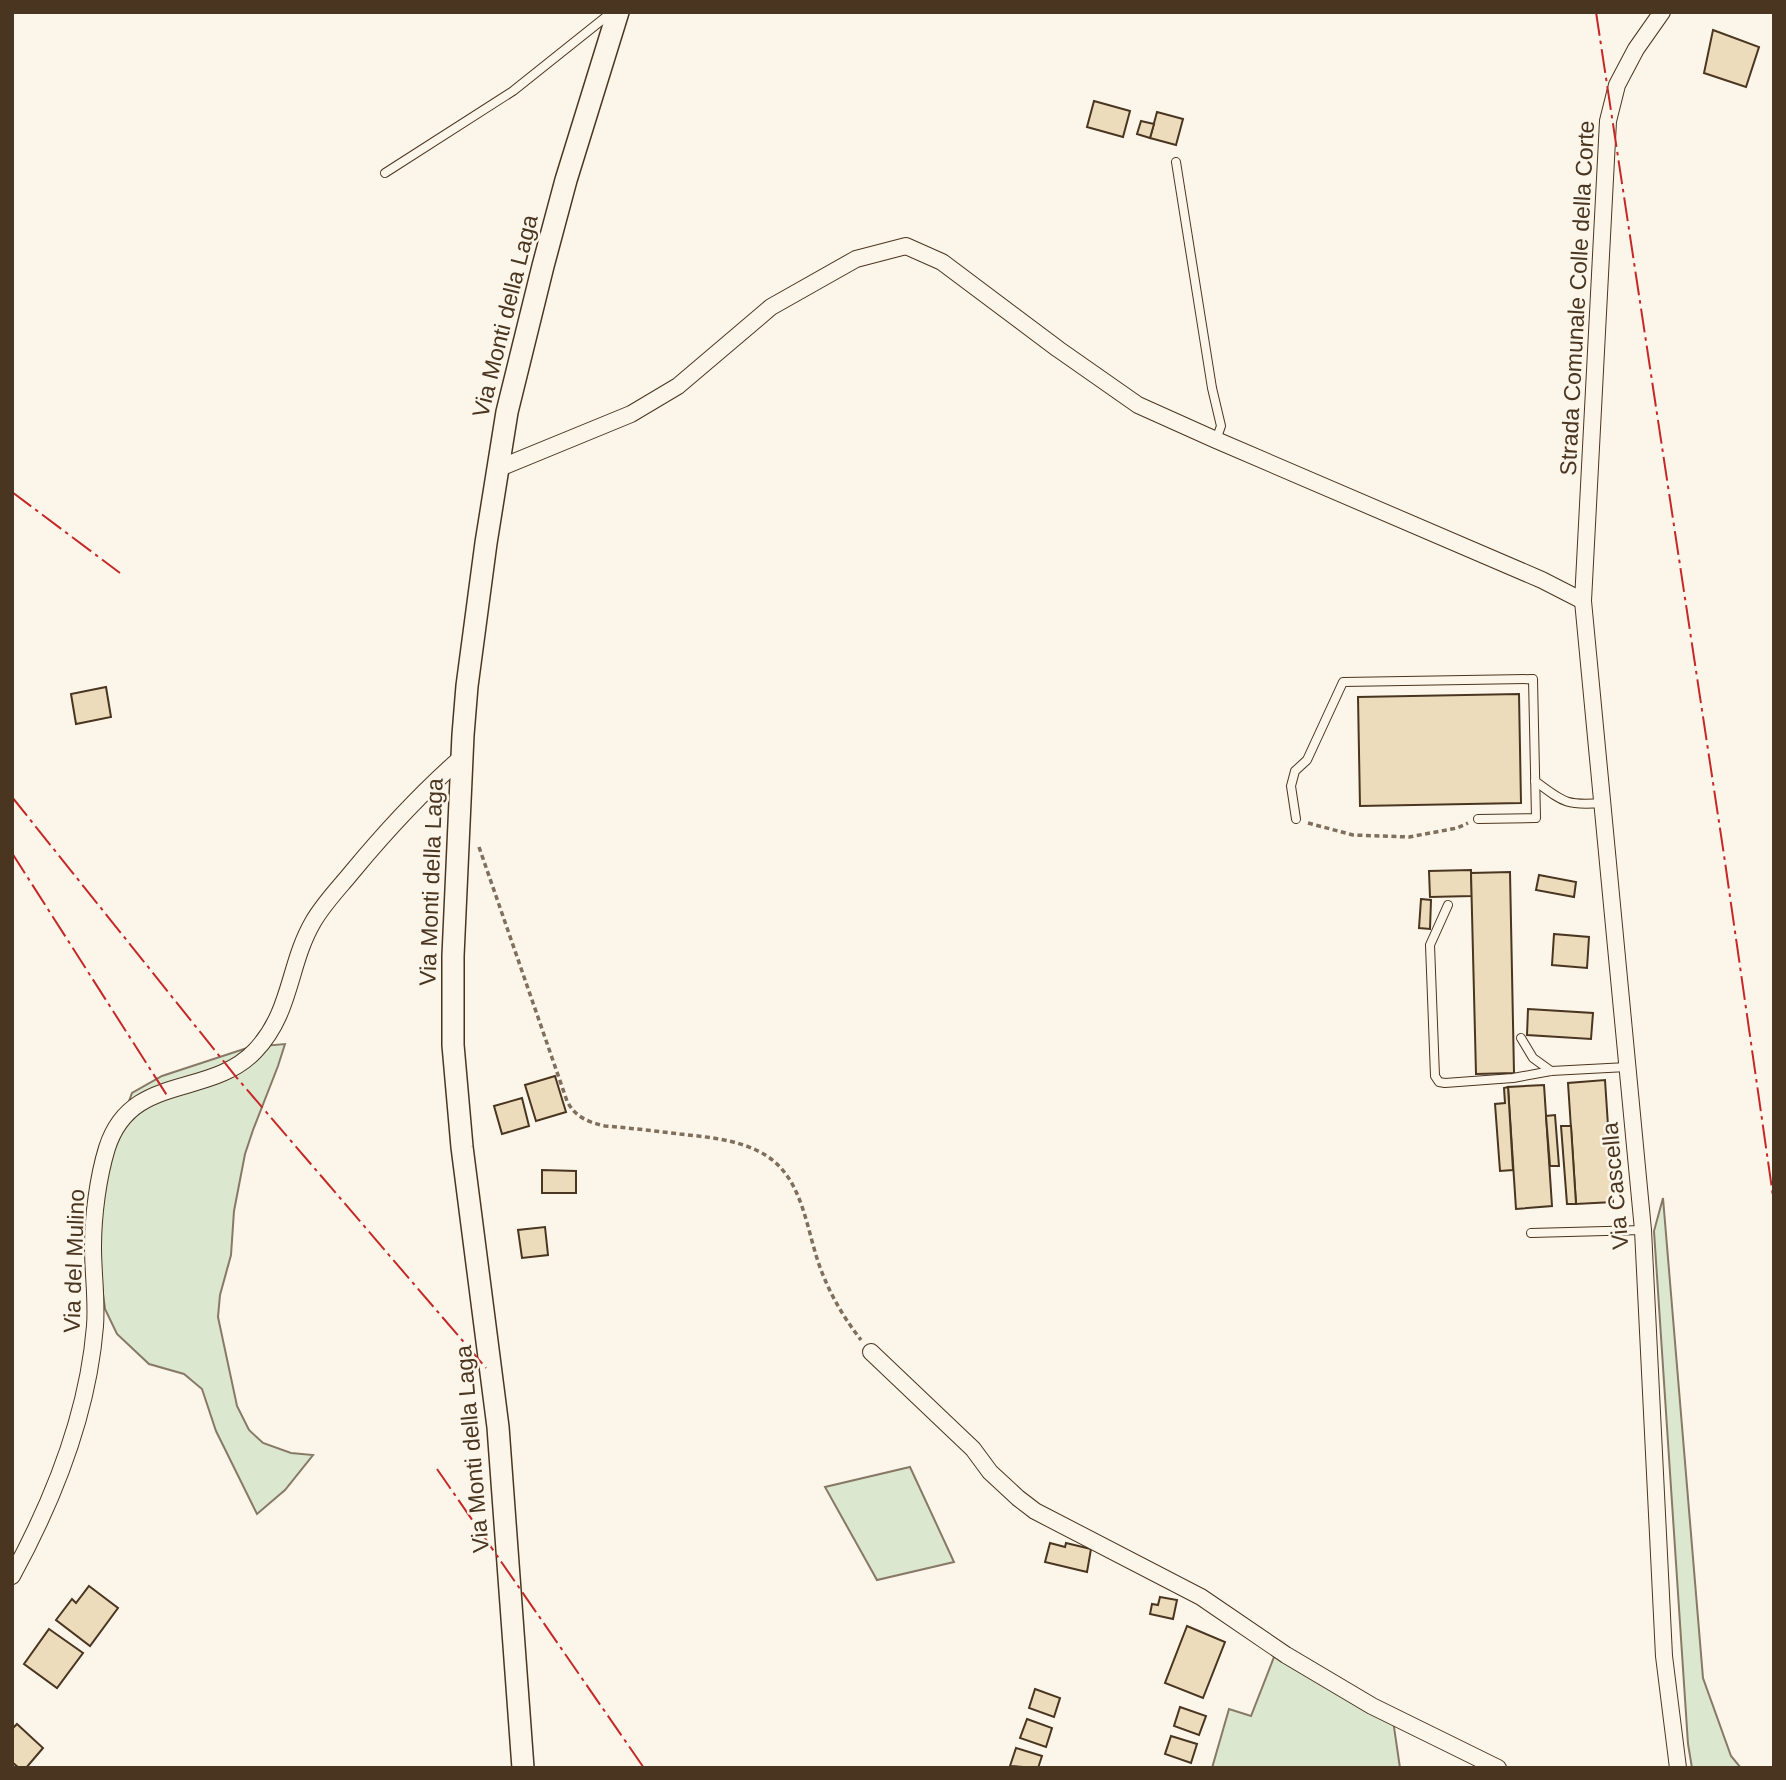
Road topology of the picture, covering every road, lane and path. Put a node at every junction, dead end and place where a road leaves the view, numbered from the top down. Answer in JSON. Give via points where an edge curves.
{"nodes":[{"id":1,"x":612,"y":12,"type":"edge"},
{"id":2,"x":618,"y":12,"type":"edge"},
{"id":3,"x":1662,"y":12,"type":"edge"},
{"id":4,"x":1176,"y":162,"type":"dead end"},
{"id":5,"x":385,"y":173,"type":"dead end"},
{"id":6,"x":1216,"y":440,"type":"junction"},
{"id":7,"x":497,"y":469,"type":"junction"},
{"id":8,"x":1583,"y":601,"type":"junction"},
{"id":9,"x":462,"y":757,"type":"junction"},
{"id":10,"x":1535,"y":781,"type":"junction"},
{"id":11,"x":1602,"y":803,"type":"junction"},
{"id":12,"x":1296,"y":819,"type":"joint"},
{"id":13,"x":1478,"y":819,"type":"joint"},
{"id":14,"x":478,"y":845,"type":"dead end"},
{"id":15,"x":1448,"y":905,"type":"dead end"},
{"id":16,"x":1521,"y":1038,"type":"dead end"},
{"id":17,"x":1627,"y":1067,"type":"junction"},
{"id":18,"x":1551,"y":1071,"type":"junction"},
{"id":19,"x":1643,"y":1230,"type":"junction"},
{"id":20,"x":1531,"y":1233,"type":"dead end"},
{"id":21,"x":872,"y":1352,"type":"joint"},
{"id":22,"x":12,"y":1576,"type":"edge"},
{"id":23,"x":523,"y":1768,"type":"edge"},
{"id":24,"x":1498,"y":1768,"type":"edge"},
{"id":25,"x":1678,"y":1768,"type":"edge"}],
"edges":[{"from":1,"to":5,"type":"lane","via":[[513,91]]},
{"from":2,"to":7,"type":"street","name":"Via Monti della Laga","via":[[543,266]]},
{"from":3,"to":8,"type":"street","name":"Strada Comunale Colle della Corte","via":[[1617,85],[1608,121]]},
{"from":4,"to":6,"type":"lane","via":[[1221,426]]},
{"from":6,"to":7,"type":"street","via":[[1138,405],[943,262],[906,246],[856,259],[771,307],[678,386],[631,414]]},
{"from":6,"to":8,"type":"street"},
{"from":7,"to":9,"type":"street","name":"Via Monti della Laga","via":[[467,686]]},
{"from":8,"to":11,"type":"street","name":"Via Cascella"},
{"from":9,"to":22,"type":"street","name":"Via del Mulino","via":[[393,825],[325,904],[303,943],[282,1011],[254,1052],[224,1073],[142,1101],[115,1127],[103,1163],[94,1218],[96,1308],[87,1381],[57,1482]]},
{"from":9,"to":23,"type":"street","name":"Via Monti della Laga","via":[[454,1053],[500,1447]]},
{"from":10,"to":11,"type":"lane","via":[[1562,801]]},
{"from":10,"to":12,"type":"lane","via":[[1533,679],[1343,682],[1307,760],[1295,771],[1291,786]]},
{"from":10,"to":13,"type":"lane","via":[[1536,818]]},
{"from":11,"to":17,"type":"street","name":"Via Cascella"},
{"from":12,"to":13,"type":"path","via":[[1353,835],[1409,837]]},
{"from":14,"to":21,"type":"path","via":[[574,1113],[605,1126],[731,1142],[775,1161],[796,1189],[834,1301]]},
{"from":15,"to":18,"type":"lane","via":[[1430,945],[1435,1076],[1445,1083]]},
{"from":16,"to":18,"type":"lane","via":[[1533,1058]]},
{"from":17,"to":18,"type":"lane"},
{"from":17,"to":19,"type":"street","name":"Via Cascella"},
{"from":19,"to":20,"type":"lane"},
{"from":19,"to":25,"type":"street","name":"Via Cascella","via":[[1664,1656]]},
{"from":21,"to":24,"type":"street","via":[[973,1449],[990,1472],[1035,1511],[1207,1601],[1372,1706]]}]}
